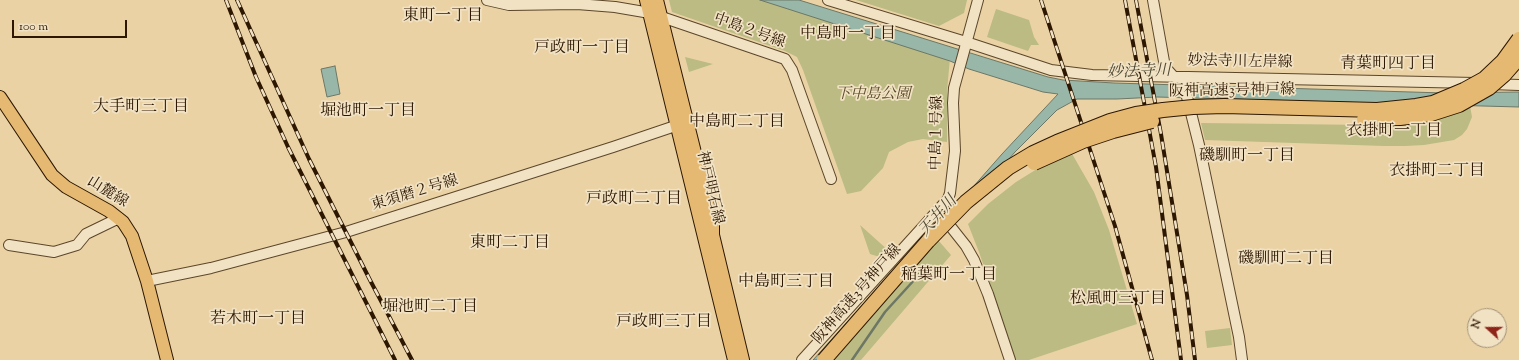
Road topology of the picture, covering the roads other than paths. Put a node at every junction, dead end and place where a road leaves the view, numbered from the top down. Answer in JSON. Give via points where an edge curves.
{"nodes":[{"id":1,"x":487,"y":0,"type":"edge"},
{"id":2,"x":646,"y":0,"type":"edge"},
{"id":3,"x":657,"y":0,"type":"edge"},
{"id":4,"x":828,"y":0,"type":"edge"},
{"id":5,"x":978,"y":0,"type":"edge"},
{"id":6,"x":1153,"y":0,"type":"edge"},
{"id":7,"x":656,"y":15,"type":"junction"},
{"id":8,"x":1519,"y":39,"type":"edge"},
{"id":9,"x":965,"y":47,"type":"junction"},
{"id":10,"x":1519,"y":58,"type":"edge"},
{"id":11,"x":1180,"y":80,"type":"junction"},
{"id":12,"x":1519,"y":85,"type":"edge"},
{"id":13,"x":0,"y":97,"type":"edge"},
{"id":14,"x":682,"y":123,"type":"junction"},
{"id":15,"x":831,"y":179,"type":"dead end"},
{"id":16,"x":119,"y":218,"type":"junction"},
{"id":17,"x":944,"y":218,"type":"junction"},
{"id":18,"x":9,"y":245,"type":"dead end"},
{"id":19,"x":147,"y":281,"type":"junction"},
{"id":20,"x":167,"y":360,"type":"edge"},
{"id":21,"x":734,"y":360,"type":"edge"},
{"id":22,"x":743,"y":360,"type":"edge"},
{"id":23,"x":802,"y":360,"type":"edge"},
{"id":24,"x":824,"y":360,"type":"edge"},
{"id":25,"x":831,"y":360,"type":"edge"},
{"id":26,"x":1010,"y":360,"type":"edge"},
{"id":27,"x":1242,"y":360,"type":"edge"}],
"edges":[{"from":1,"to":7,"type":"street","via":[[509,5],[600,5]]},
{"from":2,"to":7,"type":"main road","name":"神戸明石線"},
{"from":3,"to":7,"type":"main road","name":"神戸明石線"},
{"from":4,"to":9,"type":"street","name":"妙法寺川左岸線"},
{"from":5,"to":9,"type":"street","name":"中島１号線"},
{"from":6,"to":11,"type":"street","via":[[1165,67]]},
{"from":7,"to":14,"type":"main road","name":"神戸明石線"},
{"from":7,"to":15,"type":"street","name":"中島２号線","via":[[785,59],[792,70]]},
{"from":8,"to":24,"type":"highway","name":"阪神高速3号神戸線","bridge":true,"via":[[1503,61],[1484,79],[1433,103],[1377,110],[1193,107],[1136,114],[1110,121],[1033,153],[1008,168],[966,202],[928,241]]},
{"from":9,"to":11,"type":"street","name":"妙法寺川左岸線","via":[[1051,70]]},
{"from":9,"to":17,"type":"street","name":"中島１号線","via":[[954,88],[955,151]]},
{"from":10,"to":25,"type":"highway","name":"阪神高速3号神戸線","bridge":true,"via":[[1497,82],[1481,94],[1459,105],[1431,114],[1378,119],[1196,116],[1140,123],[1083,141],[1014,176],[972,209],[934,246]]},
{"from":11,"to":12,"type":"street","name":"妙法寺川左岸線"},
{"from":11,"to":27,"type":"street","via":[[1188,99]]},
{"from":13,"to":16,"type":"main road","name":"山麓線","via":[[52,174],[66,187]]},
{"from":14,"to":19,"type":"street","name":"東須磨２号線","via":[[332,236],[211,268]]},
{"from":14,"to":21,"type":"main road","name":"神戸明石線"},
{"from":14,"to":22,"type":"main road","name":"神戸明石線","via":[[713,225],[713,235]]},
{"from":16,"to":18,"type":"street","via":[[86,234],[77,245],[54,252]]},
{"from":16,"to":19,"type":"main road","name":"山麓線","via":[[132,236]]},
{"from":17,"to":23,"type":"street","name":"中島１号線"},
{"from":17,"to":26,"type":"street","via":[[974,260]]},
{"from":19,"to":20,"type":"main road","name":"山麓線"}]}
